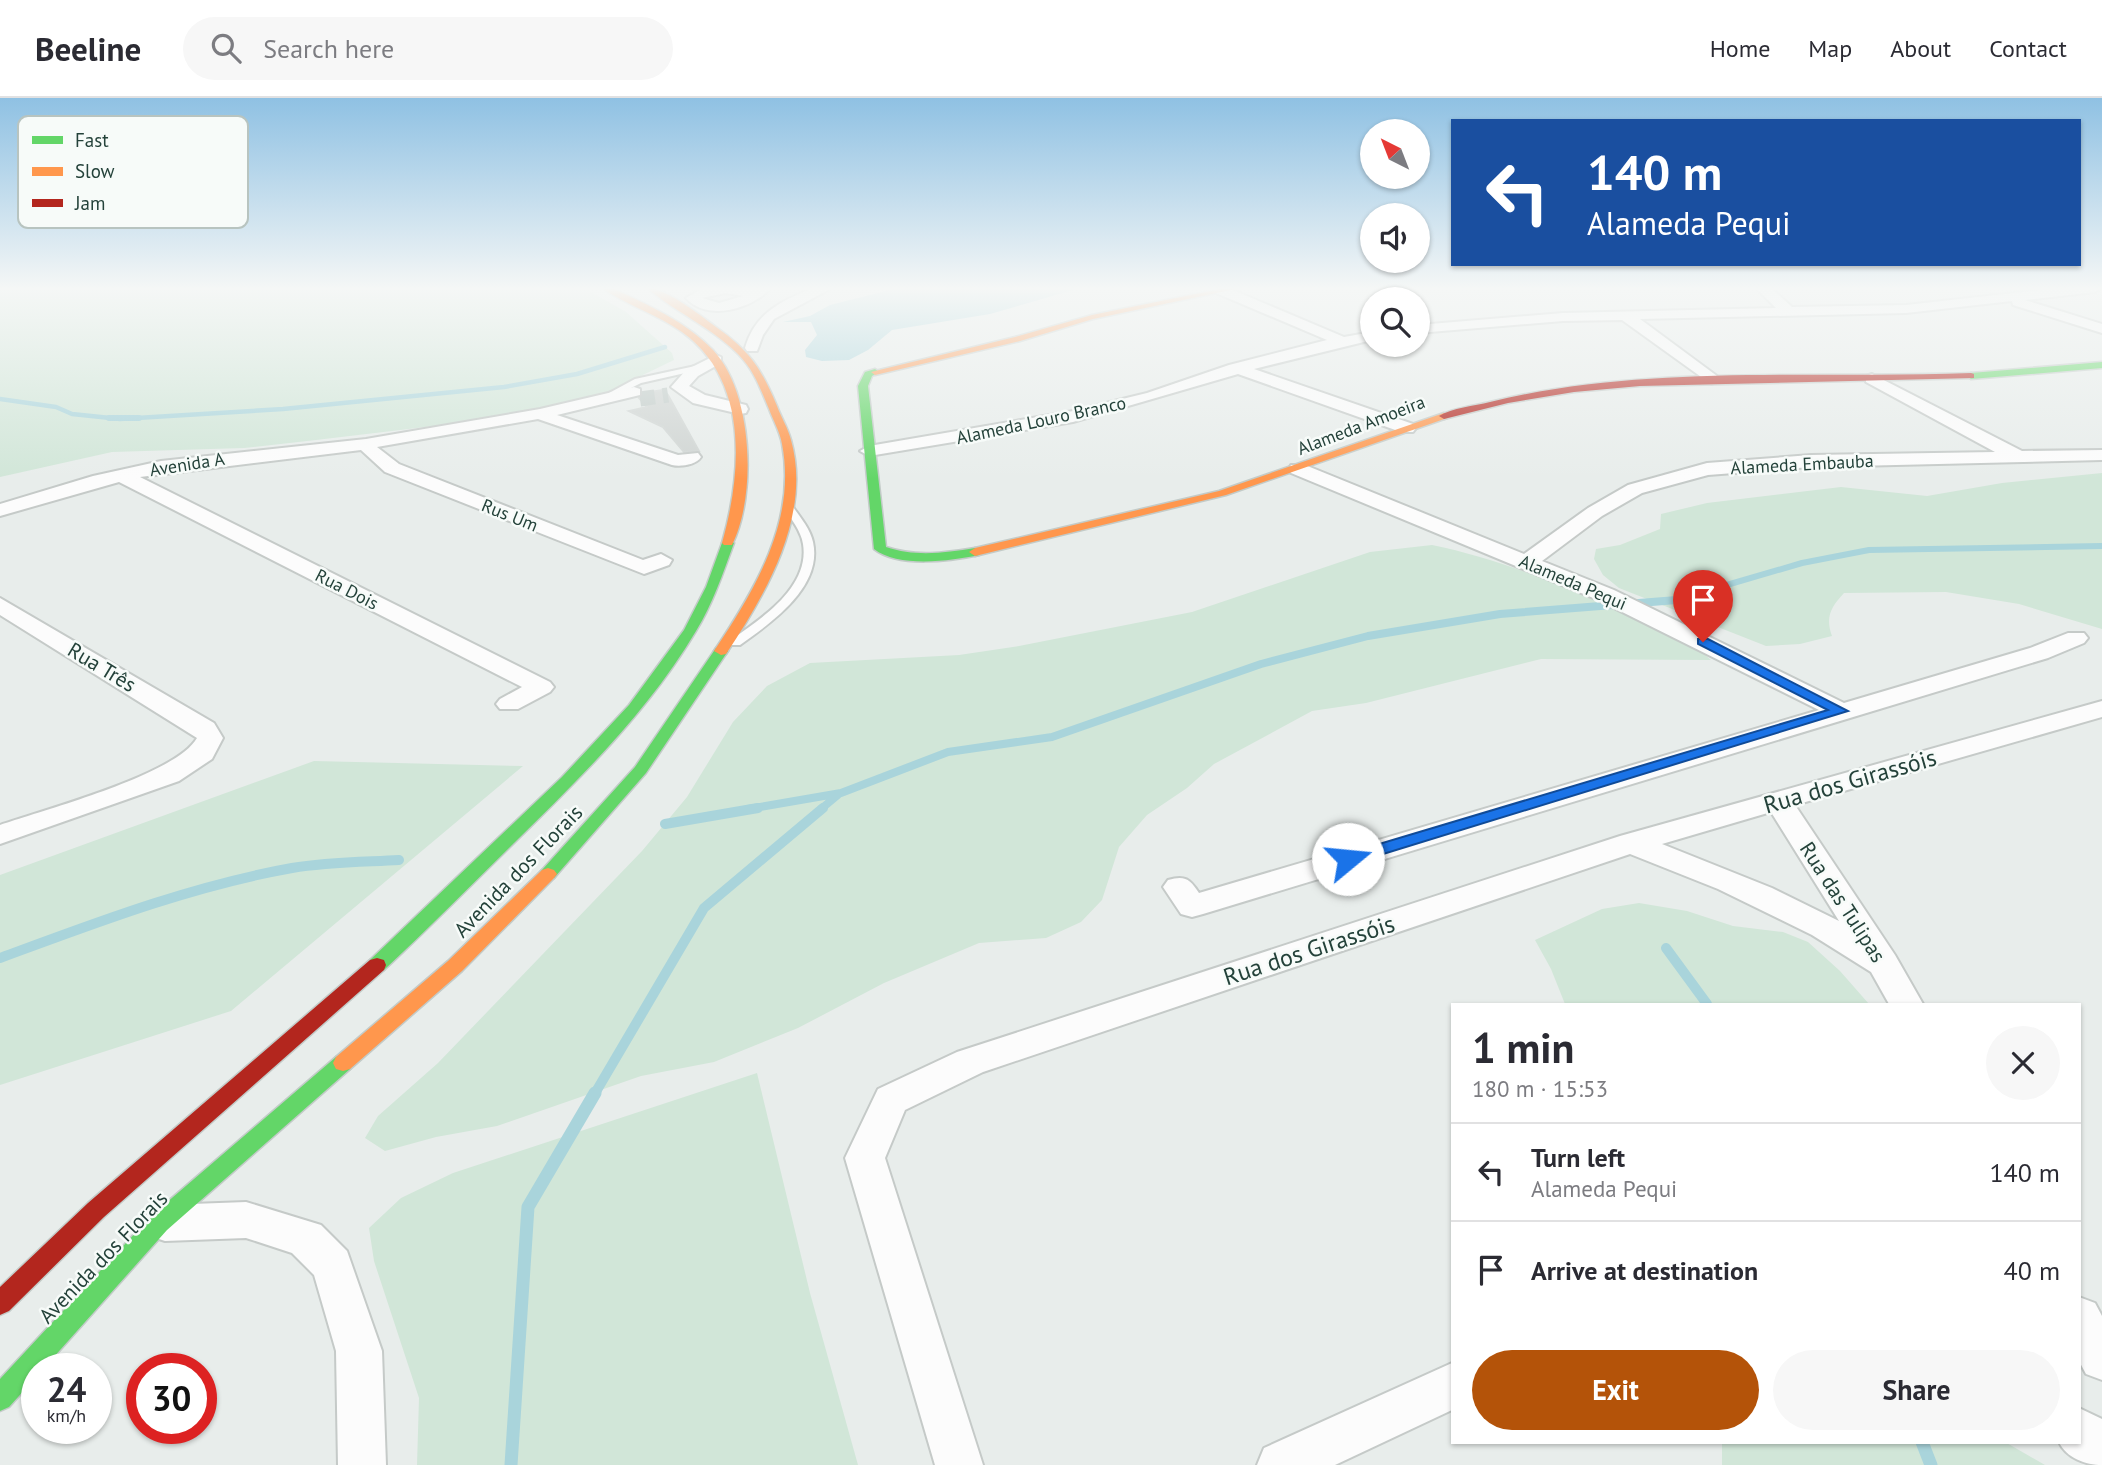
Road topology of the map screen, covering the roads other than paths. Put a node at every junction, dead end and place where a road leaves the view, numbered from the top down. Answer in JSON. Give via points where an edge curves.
{"nodes":[{"id":1,"x":706,"y":352,"type":"edge"},
{"id":2,"x":740,"y":352,"type":"edge"},
{"id":3,"x":753,"y":352,"type":"edge"},
{"id":4,"x":961,"y":352,"type":"edge"},
{"id":5,"x":1299,"y":352,"type":"edge"},
{"id":6,"x":1674,"y":352,"type":"edge"},
{"id":7,"x":716,"y":360,"type":"junction"},
{"id":8,"x":2102,"y":365,"type":"edge"},
{"id":9,"x":755,"y":366,"type":"junction"},
{"id":10,"x":699,"y":367,"type":"junction"},
{"id":11,"x":1235,"y":368,"type":"junction"},
{"id":12,"x":1711,"y":379,"type":"junction"},
{"id":13,"x":1872,"y":379,"type":"junction"},
{"id":14,"x":684,"y":386,"type":"junction"},
{"id":15,"x":634,"y":395,"type":"junction"},
{"id":16,"x":668,"y":395,"type":"tunnel mouth"},
{"id":17,"x":602,"y":400,"type":"junction"},
{"id":18,"x":740,"y":409,"type":"junction"},
{"id":19,"x":544,"y":416,"type":"junction"},
{"id":20,"x":1406,"y":428,"type":"junction"},
{"id":21,"x":787,"y":442,"type":"junction"},
{"id":22,"x":373,"y":443,"type":"junction"},
{"id":23,"x":755,"y":445,"type":"junction"},
{"id":24,"x":869,"y":451,"type":"junction"},
{"id":25,"x":2102,"y":456,"type":"edge"},
{"id":26,"x":692,"y":457,"type":"dead end"},
{"id":27,"x":2021,"y":459,"type":"junction"},
{"id":28,"x":1298,"y":469,"type":"junction"},
{"id":29,"x":121,"y":475,"type":"junction"},
{"id":30,"x":788,"y":506,"type":"junction"},
{"id":31,"x":0,"y":510,"type":"edge"},
{"id":32,"x":661,"y":560,"type":"dead end"},
{"id":33,"x":1527,"y":562,"type":"junction"},
{"id":34,"x":0,"y":605,"type":"edge"},
{"id":35,"x":2077,"y":638,"type":"dead end"},
{"id":36,"x":720,"y":653,"type":"junction"},
{"id":37,"x":509,"y":705,"type":"dead end"},
{"id":38,"x":1841,"y":711,"type":"junction"},
{"id":39,"x":2099,"y":713,"type":"edge"},
{"id":40,"x":1778,"y":801,"type":"junction"},
{"id":41,"x":0,"y":835,"type":"edge"},
{"id":42,"x":1631,"y":843,"type":"junction"},
{"id":43,"x":1179,"y":887,"type":"dead end"},
{"id":44,"x":1884,"y":964,"type":"junction"},
{"id":45,"x":1905,"y":1003,"type":"edge"},
{"id":46,"x":159,"y":1223,"type":"junction"},
{"id":47,"x":69,"y":1232,"type":"junction"},
{"id":48,"x":0,"y":1303,"type":"edge"},
{"id":49,"x":2081,"y":1321,"type":"edge"},
{"id":50,"x":2102,"y":1358,"type":"edge"},
{"id":51,"x":1451,"y":1386,"type":"edge"},
{"id":52,"x":0,"y":1398,"type":"edge"},
{"id":53,"x":2081,"y":1433,"type":"edge"},
{"id":54,"x":2102,"y":1447,"type":"edge"},
{"id":55,"x":362,"y":1465,"type":"edge"},
{"id":56,"x":959,"y":1465,"type":"edge"},
{"id":57,"x":1281,"y":1465,"type":"edge"}],
"edges":[{"from":1,"to":7,"type":"street","name":"Avenida dos Florais"},
{"from":2,"to":9,"type":"street","name":"Avenida dos Florais"},
{"from":3,"to":9,"type":"street"},
{"from":4,"to":24,"type":"street","via":[[866,376]]},
{"from":5,"to":11,"type":"street","name":"Alameda Louro Branco"},
{"from":6,"to":12,"type":"street"},
{"from":7,"to":10,"type":"street"},
{"from":7,"to":18,"type":"street","name":"Avenida dos Florais"},
{"from":8,"to":13,"type":"street","name":"Alameda Amoeira"},
{"from":9,"to":21,"type":"street","name":"Avenida dos Florais"},
{"from":10,"to":14,"type":"street"},
{"from":10,"to":17,"type":"lane","via":[[638,381]]},
{"from":11,"to":20,"type":"street"},
{"from":11,"to":24,"type":"street","name":"Alameda Louro Branco","via":[[1192,385],[1029,426]]},
{"from":12,"to":13,"type":"street","name":"Alameda Amoeira"},
{"from":12,"to":20,"type":"street","name":"Alameda Amoeira","via":[[1595,386],[1520,397]]},
{"from":13,"to":27,"type":"street"},
{"from":14,"to":15,"type":"street"},
{"from":14,"to":16,"type":"street"},
{"from":14,"to":18,"type":"street"},
{"from":15,"to":17,"type":"street"},
{"from":15,"to":19,"type":"street"},
{"from":17,"to":19,"type":"street"},
{"from":18,"to":23,"type":"street","name":"Avenida dos Florais"},
{"from":19,"to":22,"type":"street","name":"Avenida A"},
{"from":19,"to":22,"type":"street","name":"Avenida A","via":[[425,440]]},
{"from":19,"to":26,"type":"street","via":[[678,461]]},
{"from":20,"to":28,"type":"street","name":"Alameda Amoeira"},
{"from":21,"to":23,"type":"street"},
{"from":21,"to":30,"type":"street","name":"Avenida dos Florais"},
{"from":22,"to":29,"type":"street","name":"Avenida A","via":[[195,460]]},
{"from":22,"to":32,"type":"street","name":"Rus Um","via":[[372,453],[392,468],[645,568]]},
{"from":23,"to":47,"type":"street","name":"Avenida dos Florais","via":[[724,558],[691,622],[644,696],[588,762],[399,946]]},
{"from":24,"to":28,"type":"street","name":"Alameda Amoeira","via":[[879,546],[894,556],[942,557],[1013,544],[1147,514]]},
{"from":25,"to":27,"type":"street","name":"Alameda Embauba"},
{"from":27,"to":33,"type":"street","name":"Alameda Embauba","via":[[1811,461],[1673,476],[1636,489],[1595,512]]},
{"from":28,"to":33,"type":"street","name":"Alameda Pequi"},
{"from":29,"to":31,"type":"street","name":"Avenida A"},
{"from":29,"to":37,"type":"street","name":"Rua Dois","via":[[541,687]]},
{"from":30,"to":36,"type":"street","name":"Avenida dos Florais","via":[[774,556]]},
{"from":30,"to":36,"type":"lane","via":[[806,535],[810,552],[801,580],[774,616]]},
{"from":33,"to":38,"type":"street","name":"Alameda Pequi","via":[[1664,622]]},
{"from":34,"to":41,"type":"street","name":"Rua Três","via":[[205,729],[209,744],[179,770]]},
{"from":35,"to":38,"type":"street"},
{"from":36,"to":46,"type":"street","name":"Avenida dos Florais","via":[[641,770],[566,855],[455,966]]},
{"from":38,"to":43,"type":"street","via":[[1192,906]]},
{"from":39,"to":40,"type":"street","name":"Rua dos Girassóis"},
{"from":40,"to":42,"type":"street","name":"Rua dos Girassóis"},
{"from":40,"to":44,"type":"street","name":"Rua das Tulipas"},
{"from":42,"to":44,"type":"street","via":[[1753,890],[1840,933]]},
{"from":42,"to":56,"type":"street","name":"Rua dos Girassóis","via":[[970,1062],[891,1100],[865,1158]]},
{"from":44,"to":45,"type":"street","name":"Rua das Tulipas"},
{"from":46,"to":47,"type":"street","via":[[106,1224]]},
{"from":46,"to":52,"type":"street","name":"Avenida dos Florais"},
{"from":46,"to":55,"type":"street","via":[[246,1220],[306,1238],[332,1265],[359,1351]]},
{"from":47,"to":48,"type":"street","name":"Avenida dos Florais"},
{"from":49,"to":50,"type":"street"},
{"from":51,"to":57,"type":"street"},
{"from":53,"to":54,"type":"street"}]}
